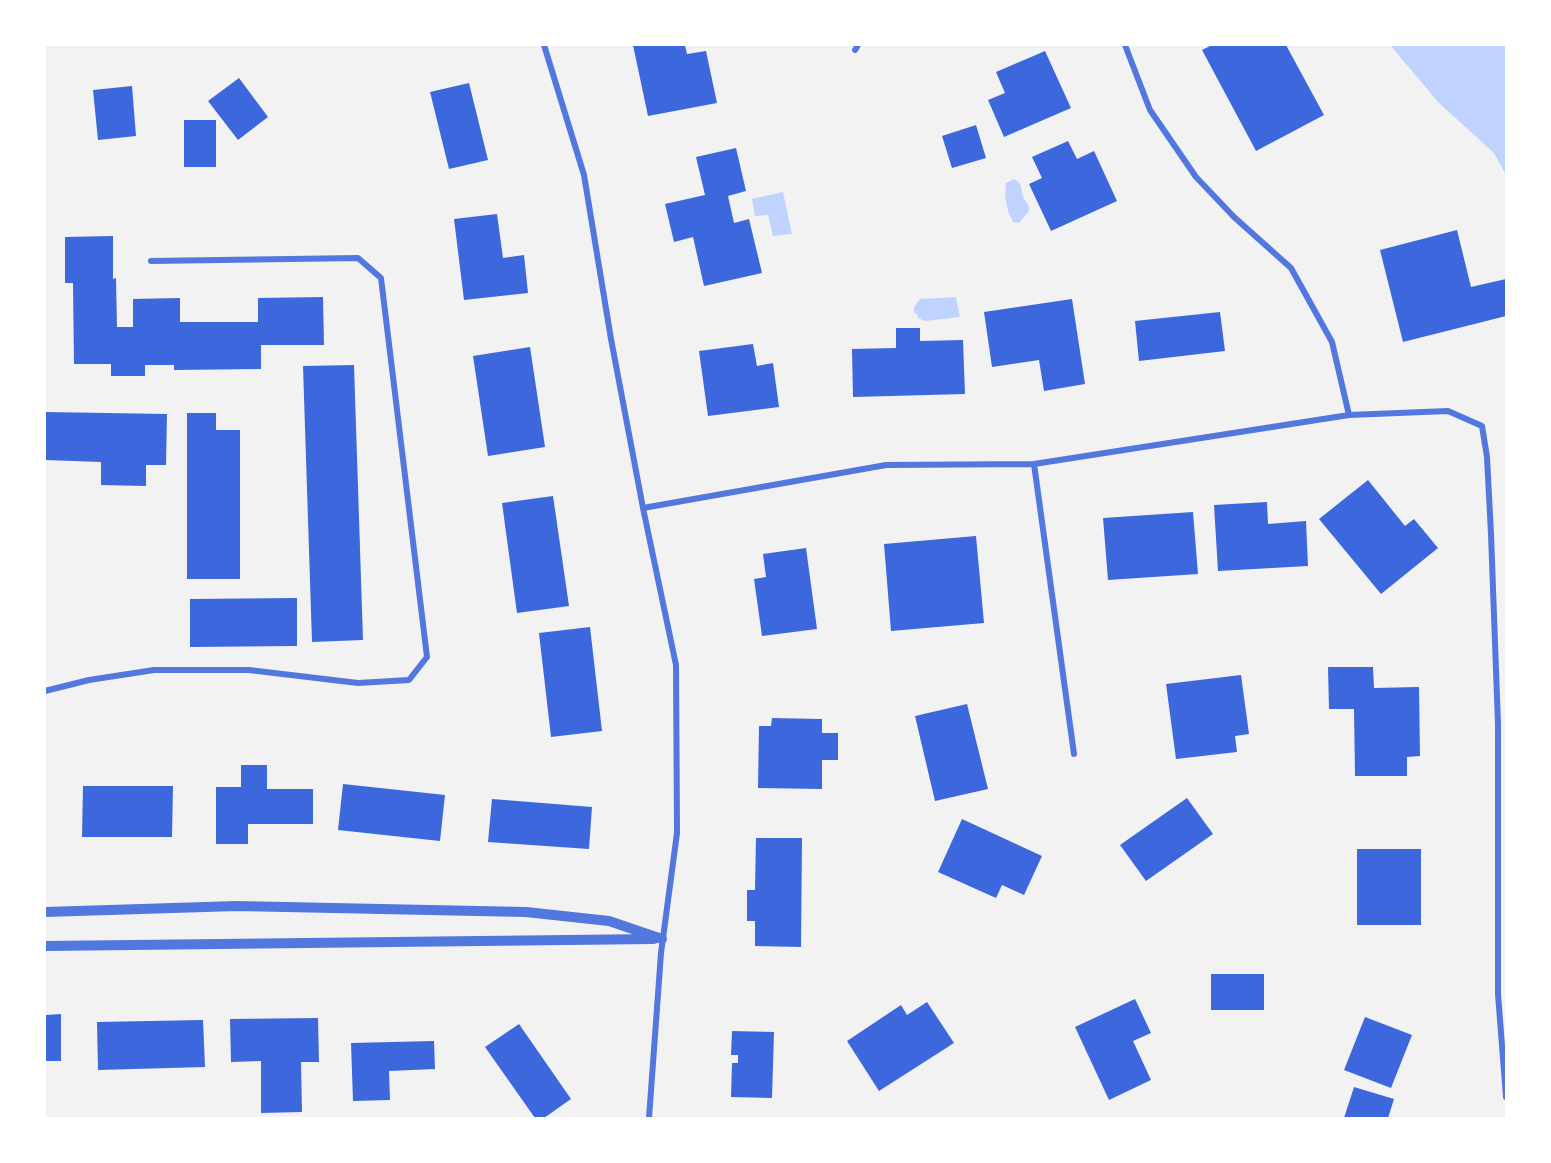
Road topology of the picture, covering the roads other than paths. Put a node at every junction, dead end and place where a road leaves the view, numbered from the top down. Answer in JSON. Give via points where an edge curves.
{"nodes":[{"id":1,"x":544,"y":45,"type":"edge"},
{"id":2,"x":1125,"y":45,"type":"edge"},
{"id":3,"x":151,"y":261,"type":"dead end"},
{"id":4,"x":1349,"y":415,"type":"junction"},
{"id":5,"x":1034,"y":464,"type":"junction"},
{"id":6,"x":643,"y":508,"type":"junction"},
{"id":7,"x":45,"y":691,"type":"edge"},
{"id":8,"x":1074,"y":754,"type":"dead end"},
{"id":9,"x":45,"y":912,"type":"edge"},
{"id":10,"x":663,"y":939,"type":"junction"},
{"id":11,"x":45,"y":946,"type":"edge"},
{"id":12,"x":1506,"y":1097,"type":"edge"},
{"id":13,"x":649,"y":1118,"type":"edge"}],
"edges":[{"from":1,"to":6,"type":"street","via":[[584,175]]},
{"from":2,"to":4,"type":"street","via":[[1150,110],[1196,177],[1291,268],[1332,342]]},
{"from":3,"to":7,"type":"street","via":[[358,258],[381,278],[427,657],[409,680],[358,683],[249,670],[154,670]]},
{"from":4,"to":5,"type":"street"},
{"from":4,"to":12,"type":"street","via":[[1448,411],[1482,426],[1487,458],[1498,724],[1498,994]]},
{"from":5,"to":6,"type":"street","via":[[886,465]]},
{"from":5,"to":8,"type":"street"},
{"from":6,"to":10,"type":"street","via":[[676,665],[677,833]]},
{"from":9,"to":10,"type":"street","via":[[237,906],[526,912],[609,921]]},
{"from":10,"to":11,"type":"street"},
{"from":10,"to":13,"type":"street"}]}
